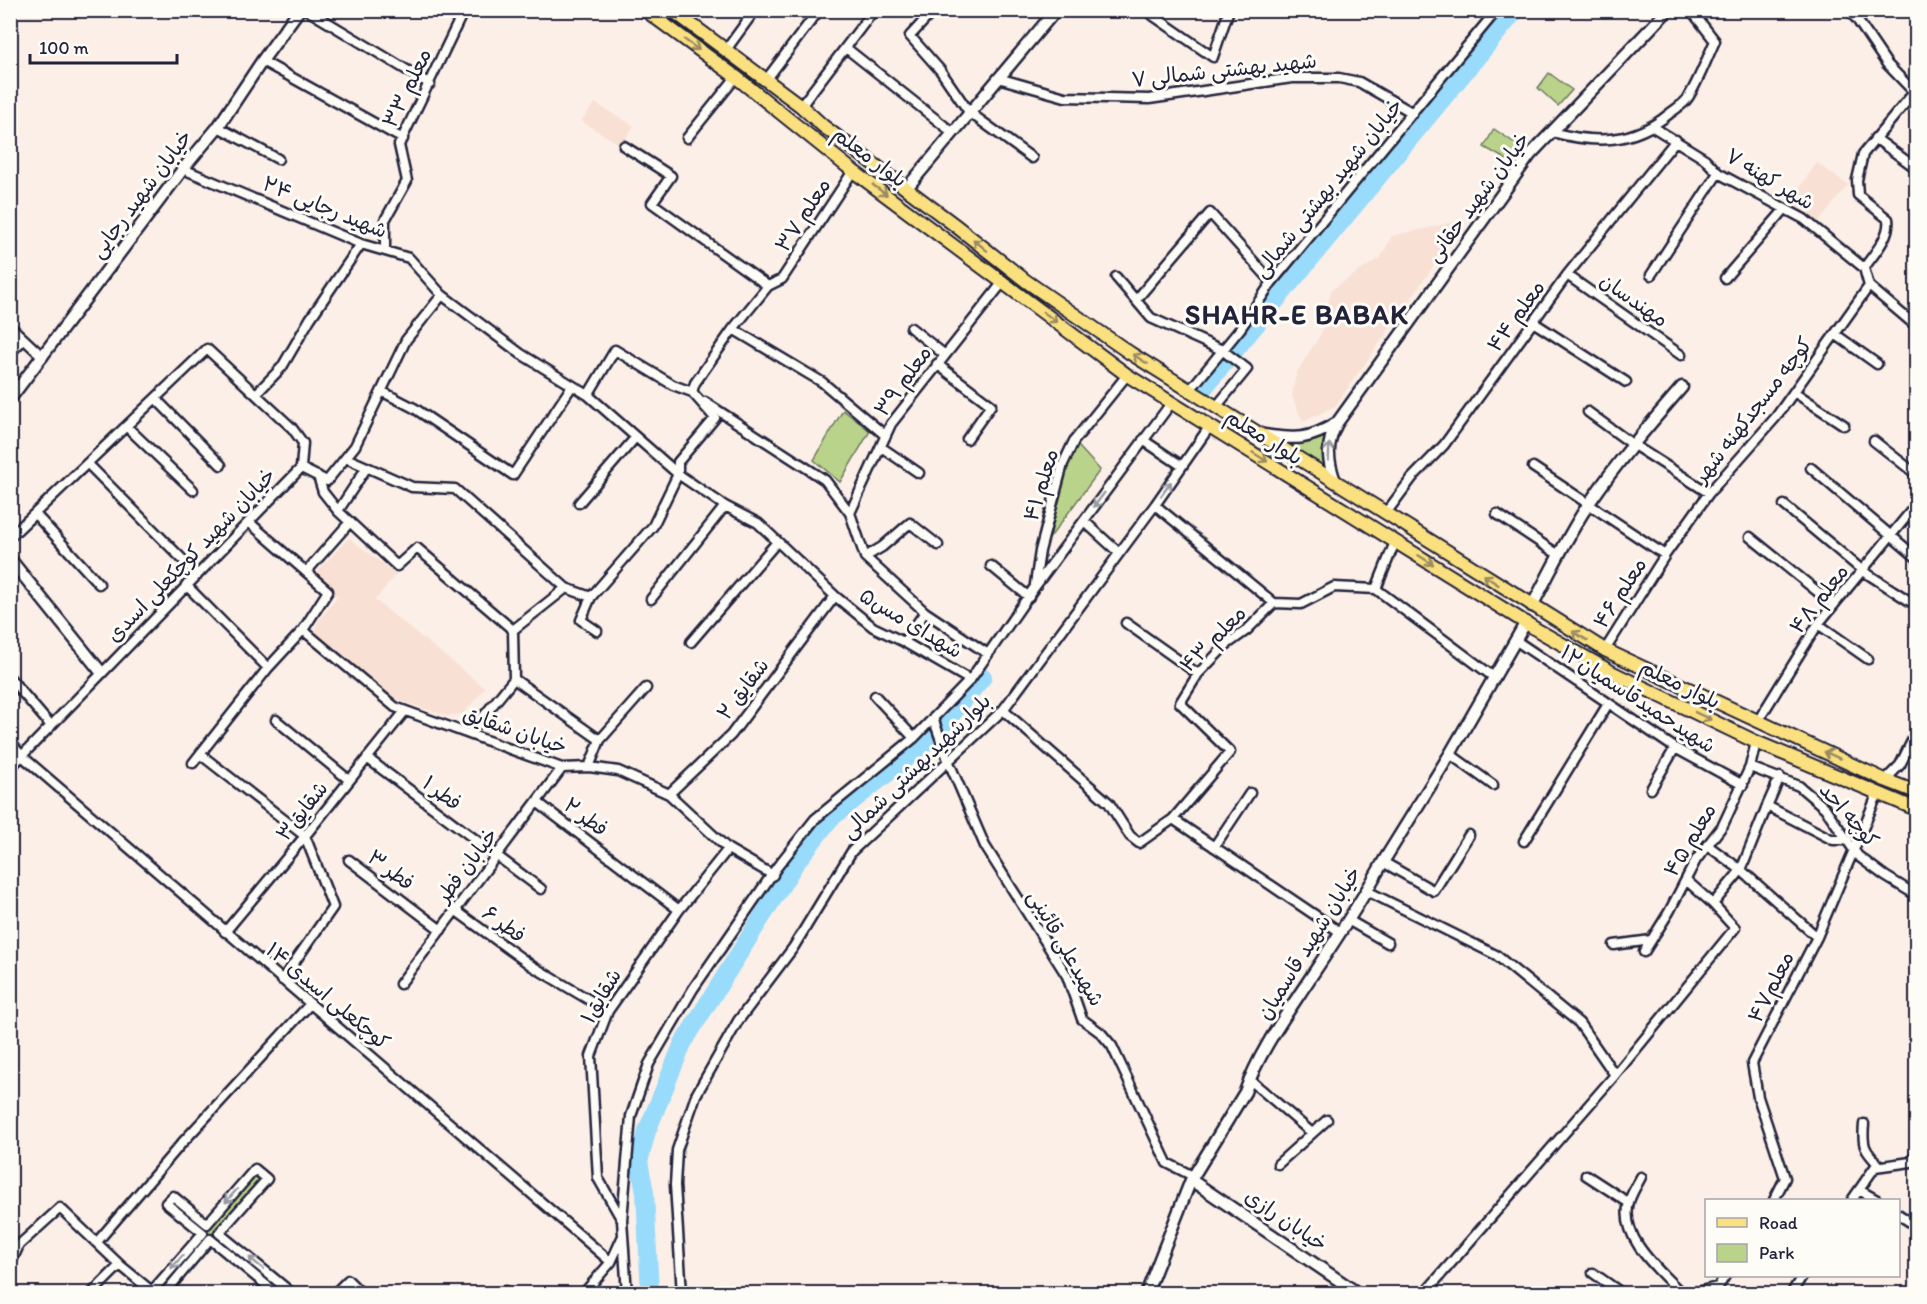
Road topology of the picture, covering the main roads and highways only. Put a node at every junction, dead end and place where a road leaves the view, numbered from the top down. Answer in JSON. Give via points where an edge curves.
{"nodes":[{"id":1,"x":645,"y":10,"type":"edge"},
{"id":2,"x":672,"y":10,"type":"edge"},
{"id":3,"x":823,"y":126,"type":"junction"},
{"id":4,"x":815,"y":140,"type":"junction"},
{"id":5,"x":1026,"y":281,"type":"junction"},
{"id":6,"x":1017,"y":292,"type":"junction"},
{"id":7,"x":1532,"y":606,"type":"junction"},
{"id":8,"x":1526,"y":622,"type":"junction"},
{"id":9,"x":1885,"y":780,"type":"junction"},
{"id":10,"x":1914,"y":791,"type":"edge"},
{"id":11,"x":1878,"y":793,"type":"junction"},
{"id":12,"x":1911,"y":807,"type":"edge"}],
"edges":[{"from":1,"to":4,"type":"main road","name":"بلوار معلم","one_way":true},
{"from":2,"to":3,"type":"main road","name":"بلوار معلم"},
{"from":3,"to":4,"type":"main road"},
{"from":5,"to":3,"type":"main road","name":"بلوار معلم","one_way":true},
{"from":4,"to":6,"type":"main road","name":"بلوار معلم","one_way":true},
{"from":5,"to":6,"type":"main road"},
{"from":7,"to":5,"type":"main road","name":"بلوار معلم","one_way":true,"via":[[1107,339]]},
{"from":6,"to":8,"type":"main road","name":"بلوار معلم","one_way":true,"via":[[1127,375]]},
{"from":7,"to":8,"type":"main road"},
{"from":9,"to":7,"type":"main road","name":"بلوار معلم","one_way":true,"via":[[1605,650]]},
{"from":8,"to":11,"type":"main road","name":"بلوار معلم","one_way":true,"via":[[1613,673],[1756,742]]},
{"from":9,"to":10,"type":"main road","name":"بلوار معلم"},
{"from":9,"to":11,"type":"main road","via":[[1887,788]]},
{"from":10,"to":12,"type":"main road","via":[[1901,794],[1901,799]]},
{"from":11,"to":12,"type":"main road","name":"بلوار معلم"}]}
